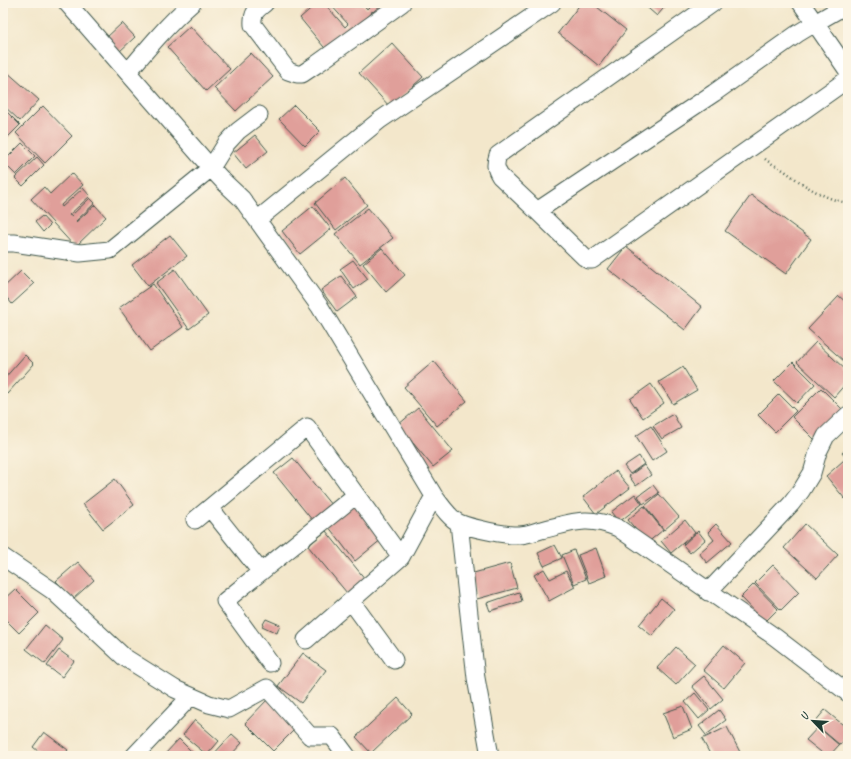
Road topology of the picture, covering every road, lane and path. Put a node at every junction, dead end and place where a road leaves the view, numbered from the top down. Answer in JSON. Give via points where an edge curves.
{"nodes":[{"id":1,"x":67,"y":3,"type":"edge"},
{"id":2,"x":192,"y":3,"type":"edge"},
{"id":3,"x":265,"y":3,"type":"edge"},
{"id":4,"x":402,"y":3,"type":"edge"},
{"id":5,"x":552,"y":3,"type":"edge"},
{"id":6,"x":713,"y":3,"type":"edge"},
{"id":7,"x":800,"y":3,"type":"edge"},
{"id":8,"x":848,"y":4,"type":"edge"},
{"id":9,"x":815,"y":24,"type":"junction"},
{"id":10,"x":848,"y":71,"type":"edge"},
{"id":11,"x":128,"y":72,"type":"junction"},
{"id":12,"x":848,"y":79,"type":"edge"},
{"id":13,"x":259,"y":115,"type":"dead end"},
{"id":14,"x":755,"y":146,"type":"junction"},
{"id":15,"x":211,"y":168,"type":"junction"},
{"id":16,"x":848,"y":203,"type":"edge"},
{"id":17,"x":537,"y":211,"type":"junction"},
{"id":18,"x":257,"y":220,"type":"junction"},
{"id":19,"x":3,"y":243,"type":"edge"},
{"id":20,"x":848,"y":415,"type":"edge"},
{"id":21,"x":356,"y":495,"type":"junction"},
{"id":22,"x":434,"y":496,"type":"junction"},
{"id":23,"x":210,"y":508,"type":"junction"},
{"id":24,"x":195,"y":520,"type":"dead end"},
{"id":25,"x":459,"y":523,"type":"junction"},
{"id":26,"x":3,"y":556,"type":"edge"},
{"id":27,"x":402,"y":557,"type":"junction"},
{"id":28,"x":261,"y":572,"type":"junction"},
{"id":29,"x":708,"y":592,"type":"junction"},
{"id":30,"x":351,"y":601,"type":"junction"},
{"id":31,"x":306,"y":640,"type":"dead end"},
{"id":32,"x":394,"y":660,"type":"dead end"},
{"id":33,"x":270,"y":663,"type":"dead end"},
{"id":34,"x":848,"y":693,"type":"edge"},
{"id":35,"x":191,"y":696,"type":"junction"},
{"id":36,"x":134,"y":756,"type":"edge"},
{"id":37,"x":347,"y":756,"type":"edge"},
{"id":38,"x":490,"y":756,"type":"edge"}],
"edges":[{"from":1,"to":11,"type":"street"},
{"from":2,"to":11,"type":"street","via":[[155,38]]},
{"from":3,"to":4,"type":"street","via":[[255,10],[252,25],[288,71],[297,74],[302,74],[317,64]]},
{"from":5,"to":18,"type":"street","via":[[380,120]]},
{"from":6,"to":17,"type":"street","via":[[498,155],[496,169],[500,176]]},
{"from":7,"to":9,"type":"street"},
{"from":8,"to":9,"type":"street"},
{"from":9,"to":10,"type":"street"},
{"from":9,"to":17,"type":"street"},
{"from":11,"to":15,"type":"street"},
{"from":12,"to":14,"type":"street"},
{"from":13,"to":15,"type":"street","via":[[226,144]]},
{"from":14,"to":16,"type":"path","via":[[770,163],[793,178],[818,193]]},
{"from":14,"to":17,"type":"street","via":[[592,260],[584,257]]},
{"from":15,"to":18,"type":"street","via":[[242,198]]},
{"from":15,"to":19,"type":"street","via":[[110,250],[80,253]]},
{"from":18,"to":22,"type":"street","via":[[320,307]]},
{"from":20,"to":29,"type":"street","via":[[826,436],[812,473],[791,504]]},
{"from":21,"to":23,"type":"street","via":[[307,427]]},
{"from":21,"to":27,"type":"street"},
{"from":21,"to":28,"type":"street"},
{"from":22,"to":25,"type":"street"},
{"from":22,"to":27,"type":"street"},
{"from":23,"to":24,"type":"street"},
{"from":23,"to":28,"type":"street"},
{"from":25,"to":29,"type":"street","via":[[493,532],[519,535],[581,521],[605,523],[632,537]]},
{"from":25,"to":38,"type":"street","via":[[476,678]]},
{"from":26,"to":35,"type":"street","via":[[53,591],[124,657]]},
{"from":27,"to":30,"type":"street"},
{"from":28,"to":33,"type":"street","via":[[225,601]]},
{"from":29,"to":34,"type":"street","via":[[775,637]]},
{"from":30,"to":31,"type":"street"},
{"from":30,"to":32,"type":"street"},
{"from":35,"to":36,"type":"street"},
{"from":35,"to":37,"type":"street","via":[[229,709],[267,688],[310,736],[332,736]]}]}
